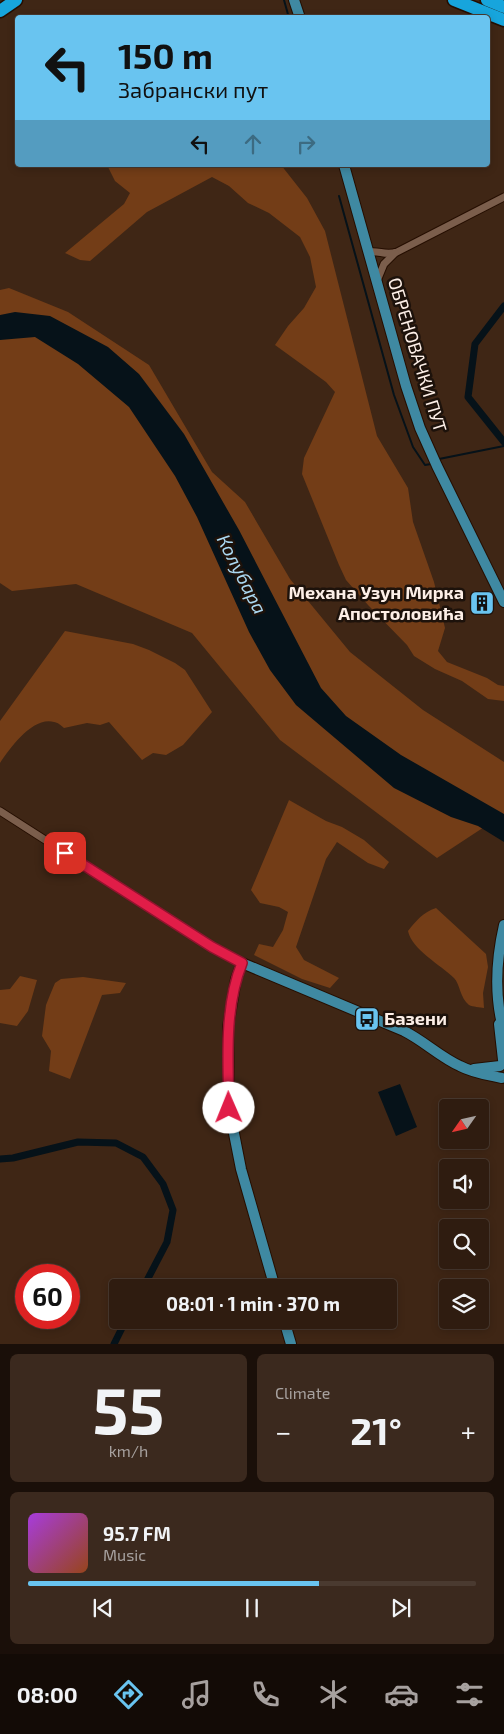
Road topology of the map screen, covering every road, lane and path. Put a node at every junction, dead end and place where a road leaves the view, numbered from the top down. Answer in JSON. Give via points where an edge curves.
{"nodes":[{"id":1,"x":16,"y":0,"type":"edge"},
{"id":2,"x":294,"y":0,"type":"edge"},
{"id":3,"x":454,"y":0,"type":"edge"},
{"id":4,"x":487,"y":0,"type":"edge"},
{"id":5,"x":504,"y":7,"type":"edge"},
{"id":6,"x":0,"y":11,"type":"edge"},
{"id":7,"x":299,"y":15,"type":"edge"},
{"id":8,"x":504,"y":20,"type":"edge"},
{"id":9,"x":345,"y":167,"type":"edge"},
{"id":10,"x":504,"y":197,"type":"edge"},
{"id":11,"x":369,"y":252,"type":"junction"},
{"id":12,"x":397,"y":252,"type":"junction"},
{"id":13,"x":377,"y":282,"type":"junction"},
{"id":14,"x":504,"y":602,"type":"edge"},
{"id":15,"x":0,"y":810,"type":"edge"},
{"id":16,"x":504,"y":925,"type":"edge"},
{"id":17,"x":242,"y":963,"type":"junction"},
{"id":18,"x":500,"y":1018,"type":"junction"},
{"id":19,"x":504,"y":1032,"type":"edge"},
{"id":20,"x":502,"y":1061,"type":"edge"},
{"id":21,"x":470,"y":1070,"type":"junction"},
{"id":22,"x":503,"y":1079,"type":"edge"},
{"id":23,"x":272,"y":1279,"type":"edge"},
{"id":24,"x":287,"y":1329,"type":"edge"},
{"id":25,"x":291,"y":1344,"type":"edge"}],
"edges":[{"from":1,"to":6,"type":"highway"},
{"from":2,"to":7,"type":"main road"},
{"from":3,"to":8,"type":"highway"},
{"from":4,"to":5,"type":"highway"},
{"from":9,"to":11,"type":"main road","name":"ОБРЕНОВАЧКИ ПУТ"},
{"from":10,"to":12,"type":"street"},
{"from":11,"to":12,"type":"street"},
{"from":11,"to":13,"type":"main road","name":"ОБРЕНОВАЧКИ ПУТ"},
{"from":12,"to":13,"type":"street","via":[[384,264]]},
{"from":13,"to":14,"type":"main road","name":"ОБРЕНОВАЧКИ ПУТ","via":[[420,428]]},
{"from":15,"to":17,"type":"street","via":[[212,947]]},
{"from":16,"to":18,"type":"main road","via":[[497,980]]},
{"from":17,"to":21,"type":"main road","via":[[419,1038],[454,1063]]},
{"from":17,"to":23,"type":"main road","via":[[234,987],[228,1027],[229,1108],[241,1169]]},
{"from":18,"to":19,"type":"main road"},
{"from":18,"to":20,"type":"main road"},
{"from":20,"to":21,"type":"main road"},
{"from":20,"to":22,"type":"main road","via":[[499,1072]]},
{"from":21,"to":22,"type":"main road"},
{"from":24,"to":25,"type":"main road"}]}
